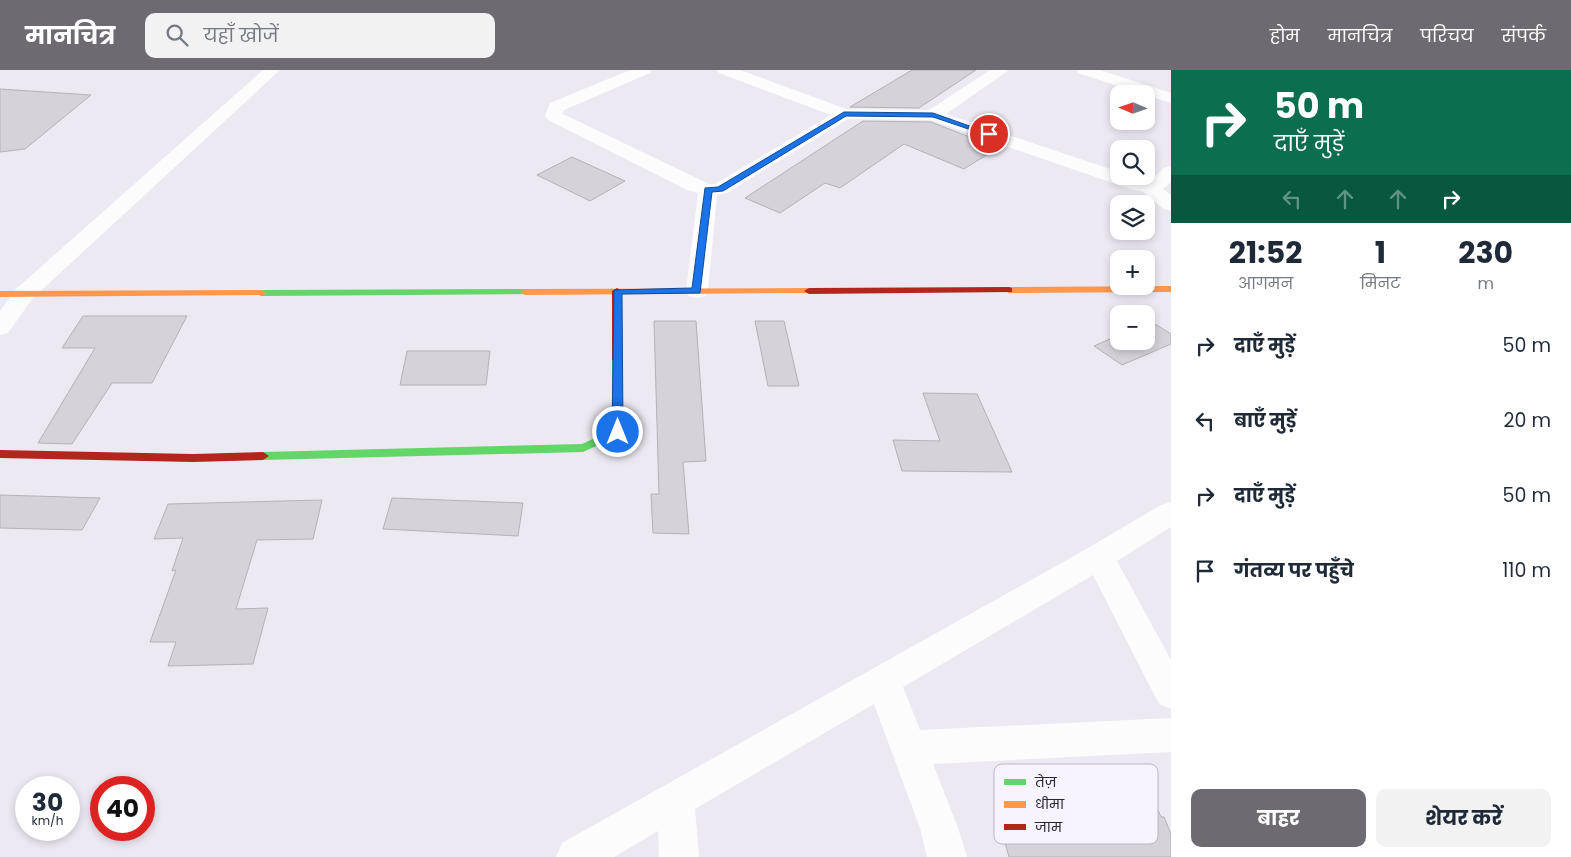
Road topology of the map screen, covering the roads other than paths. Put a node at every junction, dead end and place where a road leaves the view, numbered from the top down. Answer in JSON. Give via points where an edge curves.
{"nodes":[{"id":1,"x":272,"y":70,"type":"edge"},
{"id":2,"x":644,"y":70,"type":"edge"},
{"id":3,"x":725,"y":70,"type":"edge"},
{"id":4,"x":1001,"y":70,"type":"edge"},
{"id":5,"x":1084,"y":70,"type":"edge"},
{"id":6,"x":1171,"y":98,"type":"edge"},
{"id":7,"x":844,"y":114,"type":"junction"},
{"id":8,"x":933,"y":115,"type":"junction"},
{"id":9,"x":1171,"y":172,"type":"edge"},
{"id":10,"x":1110,"y":176,"type":"edge"},
{"id":11,"x":1155,"y":184,"type":"edge"},
{"id":12,"x":1146,"y":185,"type":"edge"},
{"id":13,"x":708,"y":190,"type":"junction"},
{"id":14,"x":1171,"y":204,"type":"edge"},
{"id":15,"x":1171,"y":289,"type":"edge"},
{"id":16,"x":697,"y":291,"type":"junction"},
{"id":17,"x":617,"y":292,"type":"junction"},
{"id":18,"x":0,"y":294,"type":"edge"},
{"id":19,"x":24,"y":294,"type":"junction"},
{"id":20,"x":0,"y":328,"type":"edge"},
{"id":21,"x":0,"y":454,"type":"edge"},
{"id":22,"x":1171,"y":513,"type":"edge"},
{"id":23,"x":1099,"y":557,"type":"junction"},
{"id":24,"x":883,"y":681,"type":"junction"},
{"id":25,"x":1171,"y":693,"type":"edge"},
{"id":26,"x":1171,"y":735,"type":"edge"},
{"id":27,"x":908,"y":748,"type":"junction"},
{"id":28,"x":675,"y":800,"type":"junction"},
{"id":29,"x":576,"y":857,"type":"edge"},
{"id":30,"x":679,"y":857,"type":"edge"},
{"id":31,"x":948,"y":857,"type":"edge"}],
"edges":[{"from":1,"to":19,"type":"street"},
{"from":2,"to":13,"type":"street","via":[[556,107],[554,116]]},
{"from":3,"to":7,"type":"street"},
{"from":4,"to":8,"type":"street"},
{"from":5,"to":6,"type":"street"},
{"from":7,"to":8,"type":"street"},
{"from":7,"to":13,"type":"street","via":[[720,189]]},
{"from":8,"to":10,"type":"street"},
{"from":9,"to":11,"type":"street"},
{"from":12,"to":14,"type":"street"},
{"from":13,"to":16,"type":"street"},
{"from":15,"to":16,"type":"street"},
{"from":16,"to":17,"type":"street"},
{"from":17,"to":19,"type":"street"},
{"from":17,"to":21,"type":"street","via":[[618,432],[583,448],[193,458]]},
{"from":18,"to":19,"type":"street"},
{"from":19,"to":20,"type":"street"},
{"from":22,"to":23,"type":"street"},
{"from":23,"to":24,"type":"street"},
{"from":23,"to":25,"type":"street"},
{"from":24,"to":27,"type":"street"},
{"from":24,"to":28,"type":"street"},
{"from":26,"to":27,"type":"street"},
{"from":27,"to":31,"type":"street"},
{"from":28,"to":29,"type":"street"},
{"from":28,"to":30,"type":"street"}]}
